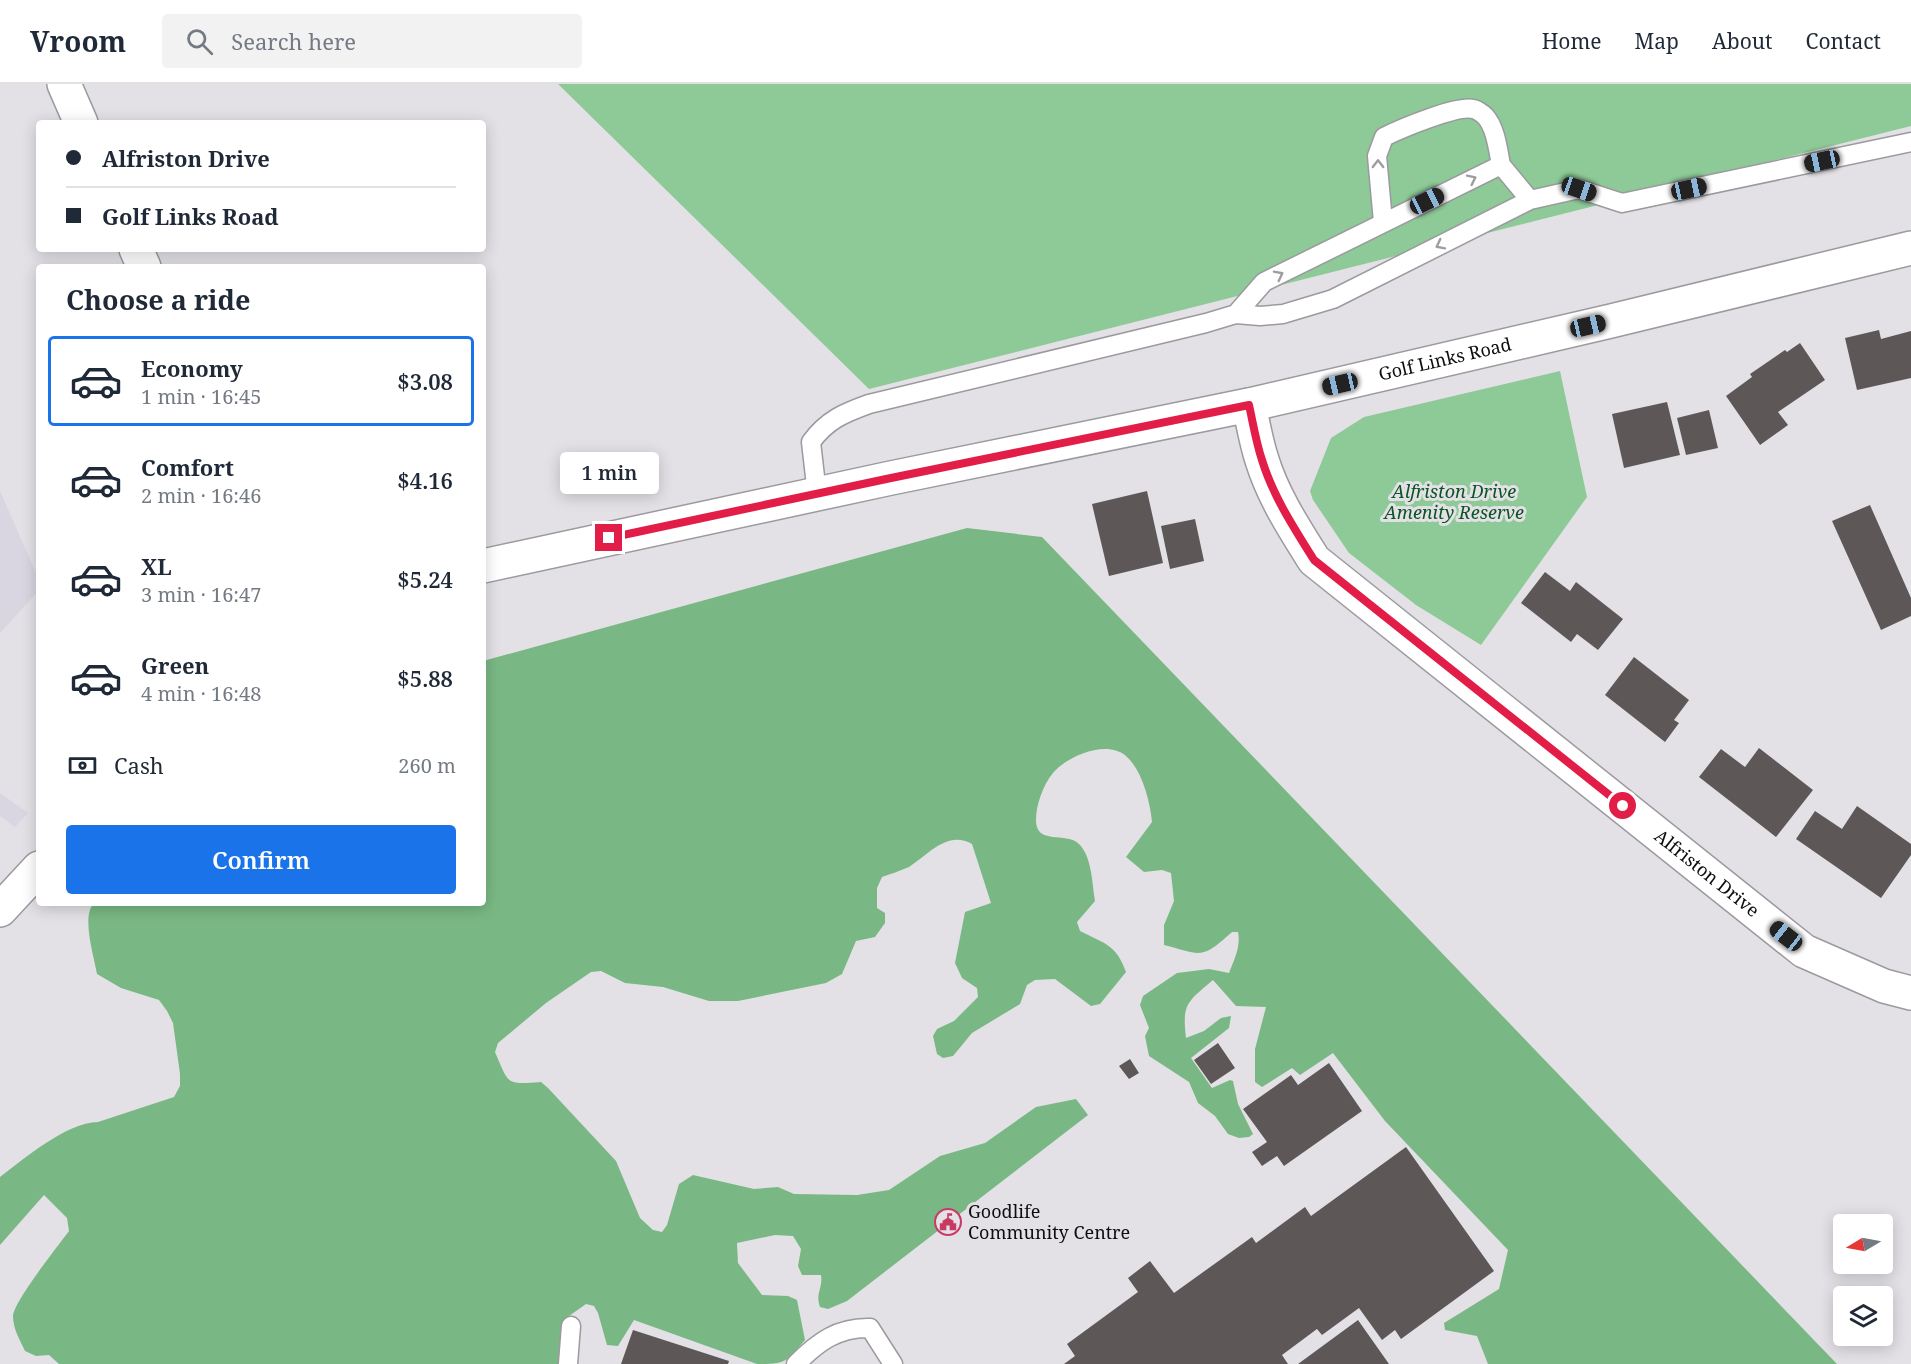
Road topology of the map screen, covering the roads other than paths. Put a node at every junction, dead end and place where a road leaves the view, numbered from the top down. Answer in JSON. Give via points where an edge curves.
{"nodes":[{"id":1,"x":64,"y":84,"type":"edge"},
{"id":2,"x":80,"y":120,"type":"edge"},
{"id":3,"x":1911,"y":142,"type":"edge"},
{"id":4,"x":1501,"y":165,"type":"junction"},
{"id":5,"x":1530,"y":200,"type":"junction"},
{"id":6,"x":1383,"y":222,"type":"junction"},
{"id":7,"x":1911,"y":248,"type":"edge"},
{"id":8,"x":1236,"y":314,"type":"junction"},
{"id":9,"x":1249,"y":405,"type":"junction"},
{"id":10,"x":817,"y":494,"type":"junction"},
{"id":11,"x":486,"y":565,"type":"edge"},
{"id":12,"x":36,"y":871,"type":"edge"},
{"id":13,"x":0,"y":910,"type":"edge"},
{"id":14,"x":1911,"y":993,"type":"edge"},
{"id":15,"x":572,"y":1326,"type":"dead end"},
{"id":16,"x":568,"y":1364,"type":"edge"},
{"id":17,"x":796,"y":1364,"type":"edge"},
{"id":18,"x":893,"y":1364,"type":"edge"}],
"edges":[{"from":1,"to":2,"type":"main road"},
{"from":3,"to":5,"type":"lane","via":[[1622,203],[1579,189]]},
{"from":4,"to":5,"type":"lane"},
{"from":6,"to":4,"type":"lane","one_way":true},
{"from":6,"to":4,"type":"lane","one_way":true,"via":[[1377,156],[1384,137],[1453,111],[1473,109],[1485,116]]},
{"from":5,"to":8,"type":"lane","one_way":true,"via":[[1333,299],[1283,314]]},
{"from":8,"to":6,"type":"lane","one_way":true,"via":[[1264,282]]},
{"from":7,"to":9,"type":"main road","name":"Golf Links Road"},
{"from":8,"to":10,"type":"lane","via":[[846,412],[822,427],[811,442]]},
{"from":9,"to":10,"type":"main road","name":"Golf Links Road"},
{"from":9,"to":14,"type":"main road","name":"Alfriston Drive","via":[[1262,460],[1280,506],[1314,560],[1804,951],[1884,986]]},
{"from":10,"to":11,"type":"main road","name":"Golf Links Road"},
{"from":12,"to":13,"type":"main road"},
{"from":15,"to":16,"type":"lane"},
{"from":17,"to":18,"type":"lane","via":[[843,1330],[870,1328]]}]}
